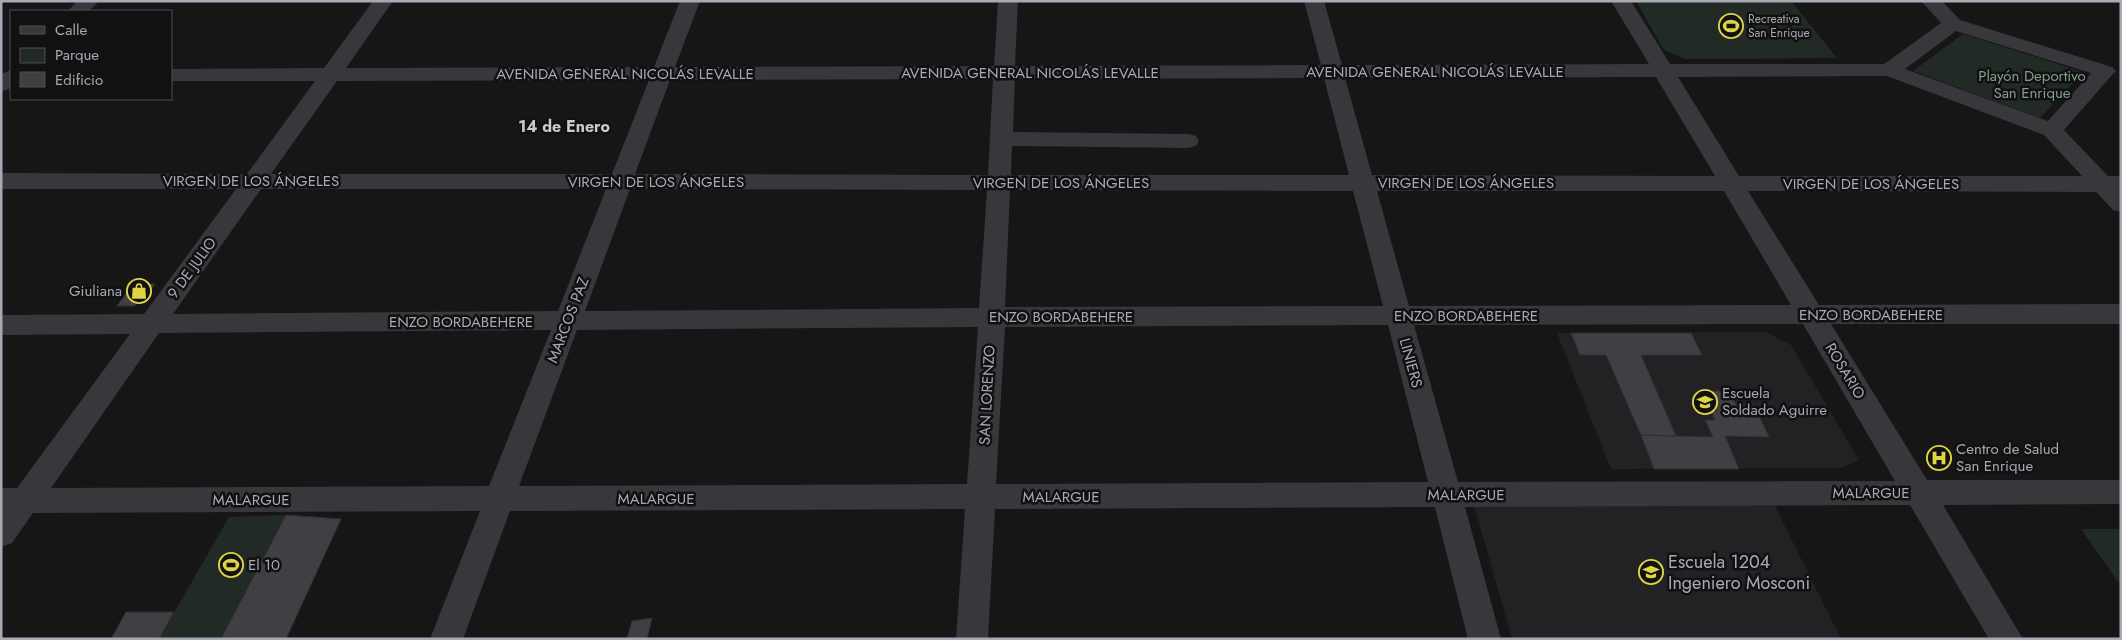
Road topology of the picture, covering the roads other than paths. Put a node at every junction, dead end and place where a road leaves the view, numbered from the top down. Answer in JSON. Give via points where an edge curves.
{"nodes":[{"id":1,"x":89,"y":1,"type":"edge"},
{"id":2,"x":383,"y":1,"type":"edge"},
{"id":3,"x":690,"y":1,"type":"edge"},
{"id":4,"x":1008,"y":1,"type":"edge"},
{"id":5,"x":1314,"y":1,"type":"edge"},
{"id":6,"x":1621,"y":1,"type":"edge"},
{"id":7,"x":1931,"y":1,"type":"edge"},
{"id":8,"x":79,"y":10,"type":"edge"},
{"id":9,"x":1953,"y":24,"type":"junction"},
{"id":10,"x":1888,"y":70,"type":"junction"},
{"id":11,"x":1663,"y":71,"type":"junction"},
{"id":12,"x":2113,"y":71,"type":"edge"},
{"id":13,"x":1333,"y":72,"type":"junction"},
{"id":14,"x":1004,"y":73,"type":"junction"},
{"id":15,"x":662,"y":74,"type":"junction"},
{"id":16,"x":172,"y":75,"type":"edge"},
{"id":17,"x":330,"y":75,"type":"junction"},
{"id":18,"x":10,"y":77,"type":"edge"},
{"id":19,"x":1,"y":86,"type":"edge"},
{"id":20,"x":2052,"y":130,"type":"junction"},
{"id":21,"x":1000,"y":139,"type":"junction"},
{"id":22,"x":1188,"y":141,"type":"dead end"},
{"id":23,"x":1,"y":181,"type":"edge"},
{"id":24,"x":254,"y":181,"type":"junction"},
{"id":25,"x":621,"y":182,"type":"junction"},
{"id":26,"x":998,"y":183,"type":"junction"},
{"id":27,"x":1363,"y":183,"type":"junction"},
{"id":28,"x":1731,"y":184,"type":"junction"},
{"id":29,"x":2111,"y":184,"type":"edge"},
{"id":30,"x":2121,"y":204,"type":"edge"},
{"id":31,"x":2121,"y":314,"type":"edge"},
{"id":32,"x":1811,"y":315,"type":"junction"},
{"id":33,"x":1399,"y":316,"type":"junction"},
{"id":34,"x":992,"y":317,"type":"junction"},
{"id":35,"x":567,"y":322,"type":"junction"},
{"id":36,"x":152,"y":324,"type":"junction"},
{"id":37,"x":1,"y":325,"type":"edge"},
{"id":38,"x":2121,"y":492,"type":"edge"},
{"id":39,"x":1918,"y":493,"type":"junction"},
{"id":40,"x":1447,"y":495,"type":"junction"},
{"id":41,"x":981,"y":497,"type":"junction"},
{"id":42,"x":500,"y":500,"type":"junction"},
{"id":43,"x":13,"y":501,"type":"edge"},
{"id":44,"x":1,"y":534,"type":"edge"},
{"id":45,"x":446,"y":639,"type":"edge"},
{"id":46,"x":972,"y":639,"type":"edge"},
{"id":47,"x":1485,"y":639,"type":"edge"},
{"id":48,"x":2007,"y":639,"type":"edge"}],
"edges":[{"from":1,"to":8,"type":"street"},
{"from":2,"to":17,"type":"street","name":"9 DE JULIO"},
{"from":3,"to":15,"type":"street","name":"MARCOS PAZ"},
{"from":4,"to":14,"type":"street","name":"SAN LORENZO"},
{"from":5,"to":13,"type":"street","name":"LINIERS"},
{"from":6,"to":11,"type":"street","name":"ROSARIO"},
{"from":7,"to":9,"type":"street"},
{"from":9,"to":10,"type":"street"},
{"from":9,"to":12,"type":"street"},
{"from":10,"to":11,"type":"street","name":"AVENIDA GENERAL NICOLÁS LEVALLE"},
{"from":10,"to":20,"type":"street"},
{"from":11,"to":13,"type":"street","name":"AVENIDA GENERAL NICOLÁS LEVALLE"},
{"from":11,"to":28,"type":"street","name":"ROSARIO"},
{"from":12,"to":20,"type":"street"},
{"from":13,"to":14,"type":"street","name":"AVENIDA GENERAL NICOLÁS LEVALLE"},
{"from":13,"to":27,"type":"street","name":"LINIERS"},
{"from":14,"to":15,"type":"street","name":"AVENIDA GENERAL NICOLÁS LEVALLE"},
{"from":14,"to":21,"type":"street","name":"SAN LORENZO"},
{"from":15,"to":17,"type":"street","name":"AVENIDA GENERAL NICOLÁS LEVALLE"},
{"from":15,"to":25,"type":"street","name":"MARCOS PAZ"},
{"from":16,"to":17,"type":"street","name":"AVENIDA GENERAL NICOLÁS LEVALLE"},
{"from":17,"to":24,"type":"street","name":"9 DE JULIO"},
{"from":18,"to":19,"type":"street"},
{"from":20,"to":29,"type":"street"},
{"from":21,"to":22,"type":"street"},
{"from":21,"to":26,"type":"street","name":"SAN LORENZO"},
{"from":23,"to":24,"type":"street","name":"VIRGEN DE LOS ÁNGELES"},
{"from":24,"to":25,"type":"street","name":"VIRGEN DE LOS ÁNGELES"},
{"from":24,"to":36,"type":"street","name":"9 DE JULIO"},
{"from":25,"to":26,"type":"street","name":"VIRGEN DE LOS ÁNGELES"},
{"from":25,"to":35,"type":"street","name":"MARCOS PAZ"},
{"from":26,"to":27,"type":"street","name":"VIRGEN DE LOS ÁNGELES"},
{"from":26,"to":34,"type":"street","name":"SAN LORENZO"},
{"from":27,"to":28,"type":"street","name":"VIRGEN DE LOS ÁNGELES"},
{"from":27,"to":33,"type":"street","name":"LINIERS"},
{"from":28,"to":29,"type":"street","name":"VIRGEN DE LOS ÁNGELES"},
{"from":28,"to":32,"type":"street","name":"ROSARIO"},
{"from":29,"to":30,"type":"street"},
{"from":31,"to":32,"type":"street","name":"ENZO BORDABEHERE"},
{"from":32,"to":33,"type":"street","name":"ENZO BORDABEHERE"},
{"from":32,"to":39,"type":"street","name":"ROSARIO"},
{"from":33,"to":34,"type":"street","name":"ENZO BORDABEHERE"},
{"from":33,"to":40,"type":"street","name":"LINIERS"},
{"from":34,"to":35,"type":"street","name":"ENZO BORDABEHERE"},
{"from":34,"to":41,"type":"street","name":"SAN LORENZO"},
{"from":35,"to":36,"type":"street","name":"ENZO BORDABEHERE"},
{"from":35,"to":42,"type":"street","name":"MARCOS PAZ"},
{"from":36,"to":37,"type":"street","name":"ENZO BORDABEHERE"},
{"from":36,"to":43,"type":"street","name":"9 DE JULIO"},
{"from":38,"to":39,"type":"street","name":"MALARGUE"},
{"from":39,"to":40,"type":"street","name":"MALARGUE"},
{"from":39,"to":48,"type":"street","name":"ROSARIO"},
{"from":40,"to":41,"type":"street","name":"MALARGUE"},
{"from":40,"to":47,"type":"street","name":"LINIERS"},
{"from":41,"to":42,"type":"street","name":"MALARGUE"},
{"from":41,"to":46,"type":"street","name":"SAN LORENZO"},
{"from":42,"to":43,"type":"street","name":"MALARGUE"},
{"from":42,"to":45,"type":"street","name":"MARCOS PAZ"},
{"from":43,"to":44,"type":"street","name":"9 DE JULIO"}]}
